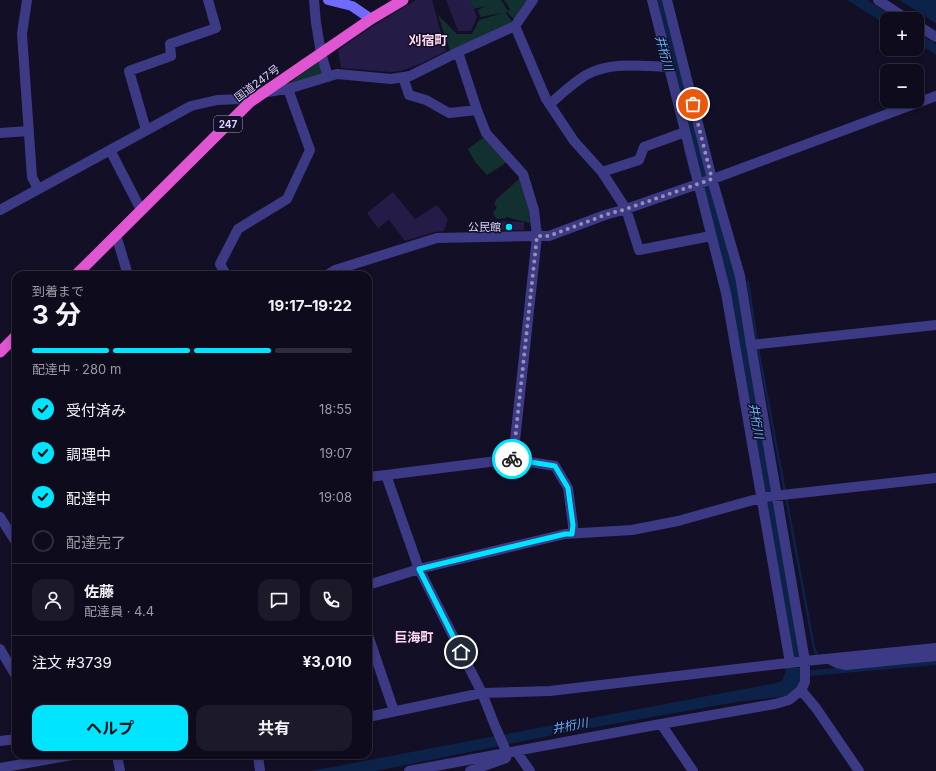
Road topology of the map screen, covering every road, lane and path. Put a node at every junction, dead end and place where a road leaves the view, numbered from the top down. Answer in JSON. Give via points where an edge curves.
{"nodes":[{"id":1,"x":27,"y":0,"type":"edge"},
{"id":2,"x":208,"y":0,"type":"edge"},
{"id":3,"x":314,"y":0,"type":"edge"},
{"id":4,"x":328,"y":0,"type":"edge"},
{"id":5,"x":403,"y":0,"type":"edge"},
{"id":6,"x":533,"y":0,"type":"edge"},
{"id":7,"x":652,"y":0,"type":"edge"},
{"id":8,"x":667,"y":0,"type":"edge"},
{"id":9,"x":878,"y":0,"type":"edge"},
{"id":10,"x":897,"y":12,"type":"edge"},
{"id":11,"x":371,"y":19,"type":"junction"},
{"id":12,"x":515,"y":26,"type":"junction"},
{"id":13,"x":924,"y":29,"type":"edge"},
{"id":14,"x":936,"y":37,"type":"edge"},
{"id":15,"x":458,"y":52,"type":"junction"},
{"id":16,"x":321,"y":53,"type":"junction"},
{"id":17,"x":668,"y":67,"type":"junction"},
{"id":18,"x":328,"y":77,"type":"junction"},
{"id":19,"x":403,"y":77,"type":"junction"},
{"id":20,"x":288,"y":89,"type":"junction"},
{"id":21,"x":262,"y":93,"type":"junction"},
{"id":22,"x":936,"y":96,"type":"edge"},
{"id":23,"x":250,"y":102,"type":"junction"},
{"id":24,"x":550,"y":104,"type":"junction"},
{"id":25,"x":477,"y":110,"type":"junction"},
{"id":26,"x":146,"y":130,"type":"junction"},
{"id":27,"x":29,"y":131,"type":"junction"},
{"id":28,"x":685,"y":132,"type":"junction"},
{"id":29,"x":0,"y":134,"type":"edge"},
{"id":30,"x":110,"y":150,"type":"junction"},
{"id":31,"x":602,"y":172,"type":"junction"},
{"id":32,"x":712,"y":179,"type":"junction"},
{"id":33,"x":698,"y":184,"type":"junction"},
{"id":34,"x":38,"y":190,"type":"junction"},
{"id":35,"x":626,"y":209,"type":"junction"},
{"id":36,"x":0,"y":210,"type":"edge"},
{"id":37,"x":141,"y":210,"type":"junction"},
{"id":38,"x":116,"y":235,"type":"junction"},
{"id":39,"x":537,"y":236,"type":"junction"},
{"id":40,"x":711,"y":236,"type":"junction"},
{"id":41,"x":80,"y":271,"type":"edge"},
{"id":42,"x":127,"y":271,"type":"edge"},
{"id":43,"x":224,"y":271,"type":"edge"},
{"id":44,"x":333,"y":271,"type":"edge"},
{"id":45,"x":936,"y":325,"type":"edge"},
{"id":46,"x":12,"y":340,"type":"edge"},
{"id":47,"x":751,"y":345,"type":"junction"},
{"id":48,"x":0,"y":352,"type":"edge"},
{"id":49,"x":511,"y":459,"type":"junction"},
{"id":50,"x":386,"y":475,"type":"junction"},
{"id":51,"x":372,"y":477,"type":"edge"},
{"id":52,"x":936,"y":478,"type":"edge"},
{"id":53,"x":777,"y":496,"type":"junction"},
{"id":54,"x":763,"y":497,"type":"junction"},
{"id":55,"x":0,"y":517,"type":"edge"},
{"id":56,"x":572,"y":534,"type":"junction"},
{"id":57,"x":12,"y":536,"type":"edge"},
{"id":58,"x":419,"y":569,"type":"junction"},
{"id":59,"x":372,"y":584,"type":"edge"},
{"id":60,"x":372,"y":647,"type":"edge"},
{"id":61,"x":0,"y":648,"type":"edge"},
{"id":62,"x":936,"y":648,"type":"edge"},
{"id":63,"x":936,"y":656,"type":"edge"},
{"id":64,"x":828,"y":658,"type":"junction"},
{"id":65,"x":805,"y":661,"type":"junction"},
{"id":66,"x":790,"y":663,"type":"junction"},
{"id":67,"x":12,"y":669,"type":"edge"},
{"id":68,"x":801,"y":690,"type":"junction"},
{"id":69,"x":482,"y":693,"type":"junction"},
{"id":70,"x":394,"y":711,"type":"junction"},
{"id":71,"x":372,"y":716,"type":"edge"},
{"id":72,"x":661,"y":724,"type":"junction"},
{"id":73,"x":12,"y":740,"type":"edge"},
{"id":74,"x":0,"y":741,"type":"edge"},
{"id":75,"x":509,"y":750,"type":"junction"},
{"id":76,"x":50,"y":759,"type":"edge"},
{"id":77,"x":118,"y":759,"type":"edge"},
{"id":78,"x":258,"y":759,"type":"edge"},
{"id":79,"x":0,"y":768,"type":"edge"},
{"id":80,"x":120,"y":771,"type":"edge"},
{"id":81,"x":260,"y":771,"type":"edge"},
{"id":82,"x":409,"y":771,"type":"edge"},
{"id":83,"x":470,"y":771,"type":"edge"},
{"id":84,"x":530,"y":771,"type":"edge"},
{"id":85,"x":693,"y":771,"type":"edge"},
{"id":86,"x":859,"y":771,"type":"edge"}],
"edges":[{"from":1,"to":27,"type":"street","via":[[22,34]]},
{"from":2,"to":26,"type":"street","via":[[216,28],[170,44],[170,56],[129,71]]},
{"from":3,"to":16,"type":"street"},
{"from":4,"to":11,"type":"main road","via":[[352,6]]},
{"from":5,"to":11,"type":"highway","name":"国道247号","number":"247"},
{"from":6,"to":12,"type":"street"},
{"from":7,"to":17,"type":"street"},
{"from":8,"to":32,"type":"street"},
{"from":9,"to":10,"type":"street"},
{"from":11,"to":16,"type":"highway","name":"国道247号","number":"247"},
{"from":12,"to":15,"type":"street"},
{"from":12,"to":24,"type":"street"},
{"from":13,"to":14,"type":"street"},
{"from":15,"to":19,"type":"street"},
{"from":15,"to":25,"type":"street"},
{"from":16,"to":18,"type":"street"},
{"from":16,"to":21,"type":"highway","name":"国道247号","number":"247"},
{"from":17,"to":24,"type":"street","via":[[620,66],[598,70],[576,82]]},
{"from":17,"to":28,"type":"street"},
{"from":18,"to":19,"type":"street","via":[[337,74],[391,79]]},
{"from":18,"to":20,"type":"street"},
{"from":19,"to":25,"type":"street","via":[[409,95],[426,100],[449,113]]},
{"from":20,"to":21,"type":"street"},
{"from":20,"to":43,"type":"street","via":[[310,150],[287,199],[238,229],[220,264]]},
{"from":21,"to":23,"type":"highway","name":"国道247号","number":"247"},
{"from":22,"to":32,"type":"street"},
{"from":23,"to":26,"type":"street","via":[[242,99],[217,100],[191,106]]},
{"from":23,"to":37,"type":"highway","name":"国道247号","number":"247"},
{"from":24,"to":31,"type":"street","via":[[574,140]]},
{"from":25,"to":39,"type":"street","via":[[486,133],[523,174],[534,210]]},
{"from":26,"to":30,"type":"street"},
{"from":27,"to":29,"type":"street"},
{"from":27,"to":34,"type":"street","via":[[32,177]]},
{"from":28,"to":31,"type":"street","via":[[644,147],[639,160]]},
{"from":28,"to":33,"type":"street"},
{"from":30,"to":34,"type":"street"},
{"from":30,"to":37,"type":"street"},
{"from":31,"to":35,"type":"street"},
{"from":32,"to":33,"type":"street"},
{"from":32,"to":47,"type":"street","via":[[740,276]]},
{"from":33,"to":35,"type":"street"},
{"from":33,"to":40,"type":"street"},
{"from":34,"to":36,"type":"street"},
{"from":35,"to":39,"type":"street","via":[[549,236]]},
{"from":35,"to":40,"type":"street","via":[[639,250]]},
{"from":37,"to":38,"type":"highway","name":"国道247号","number":"247"},
{"from":38,"to":41,"type":"highway","name":"国道247号","number":"247"},
{"from":38,"to":42,"type":"street"},
{"from":39,"to":44,"type":"street","via":[[437,238]]},
{"from":39,"to":49,"type":"street"},
{"from":40,"to":54,"type":"street","via":[[726,293]]},
{"from":45,"to":47,"type":"street"},
{"from":46,"to":48,"type":"highway"},
{"from":47,"to":53,"type":"street"},
{"from":49,"to":50,"type":"street"},
{"from":49,"to":56,"type":"street","via":[[555,466],[568,488]]},
{"from":50,"to":51,"type":"street"},
{"from":50,"to":58,"type":"street"},
{"from":52,"to":53,"type":"street"},
{"from":53,"to":54,"type":"street"},
{"from":53,"to":65,"type":"street"},
{"from":54,"to":56,"type":"street","via":[[678,521],[632,530]]},
{"from":54,"to":66,"type":"street"},
{"from":55,"to":57,"type":"street"},
{"from":56,"to":58,"type":"street"},
{"from":58,"to":59,"type":"street"},
{"from":58,"to":69,"type":"street"},
{"from":60,"to":70,"type":"street"},
{"from":61,"to":67,"type":"street"},
{"from":62,"to":64,"type":"street"},
{"from":63,"to":64,"type":"street","via":[[846,665]]},
{"from":64,"to":65,"type":"street"},
{"from":65,"to":66,"type":"street"},
{"from":65,"to":68,"type":"street","via":[[805,682]]},
{"from":66,"to":69,"type":"street","via":[[550,691]]},
{"from":68,"to":72,"type":"street","via":[[789,700],[775,704]]},
{"from":68,"to":86,"type":"street"},
{"from":69,"to":70,"type":"street"},
{"from":69,"to":75,"type":"street","via":[[495,726]]},
{"from":70,"to":71,"type":"street"},
{"from":72,"to":75,"type":"street"},
{"from":72,"to":85,"type":"street"},
{"from":73,"to":74,"type":"street"},
{"from":75,"to":82,"type":"street"},
{"from":75,"to":83,"type":"street","via":[[506,758]]},
{"from":75,"to":84,"type":"street"},
{"from":76,"to":79,"type":"street"},
{"from":77,"to":80,"type":"street"},
{"from":78,"to":81,"type":"street"}]}
